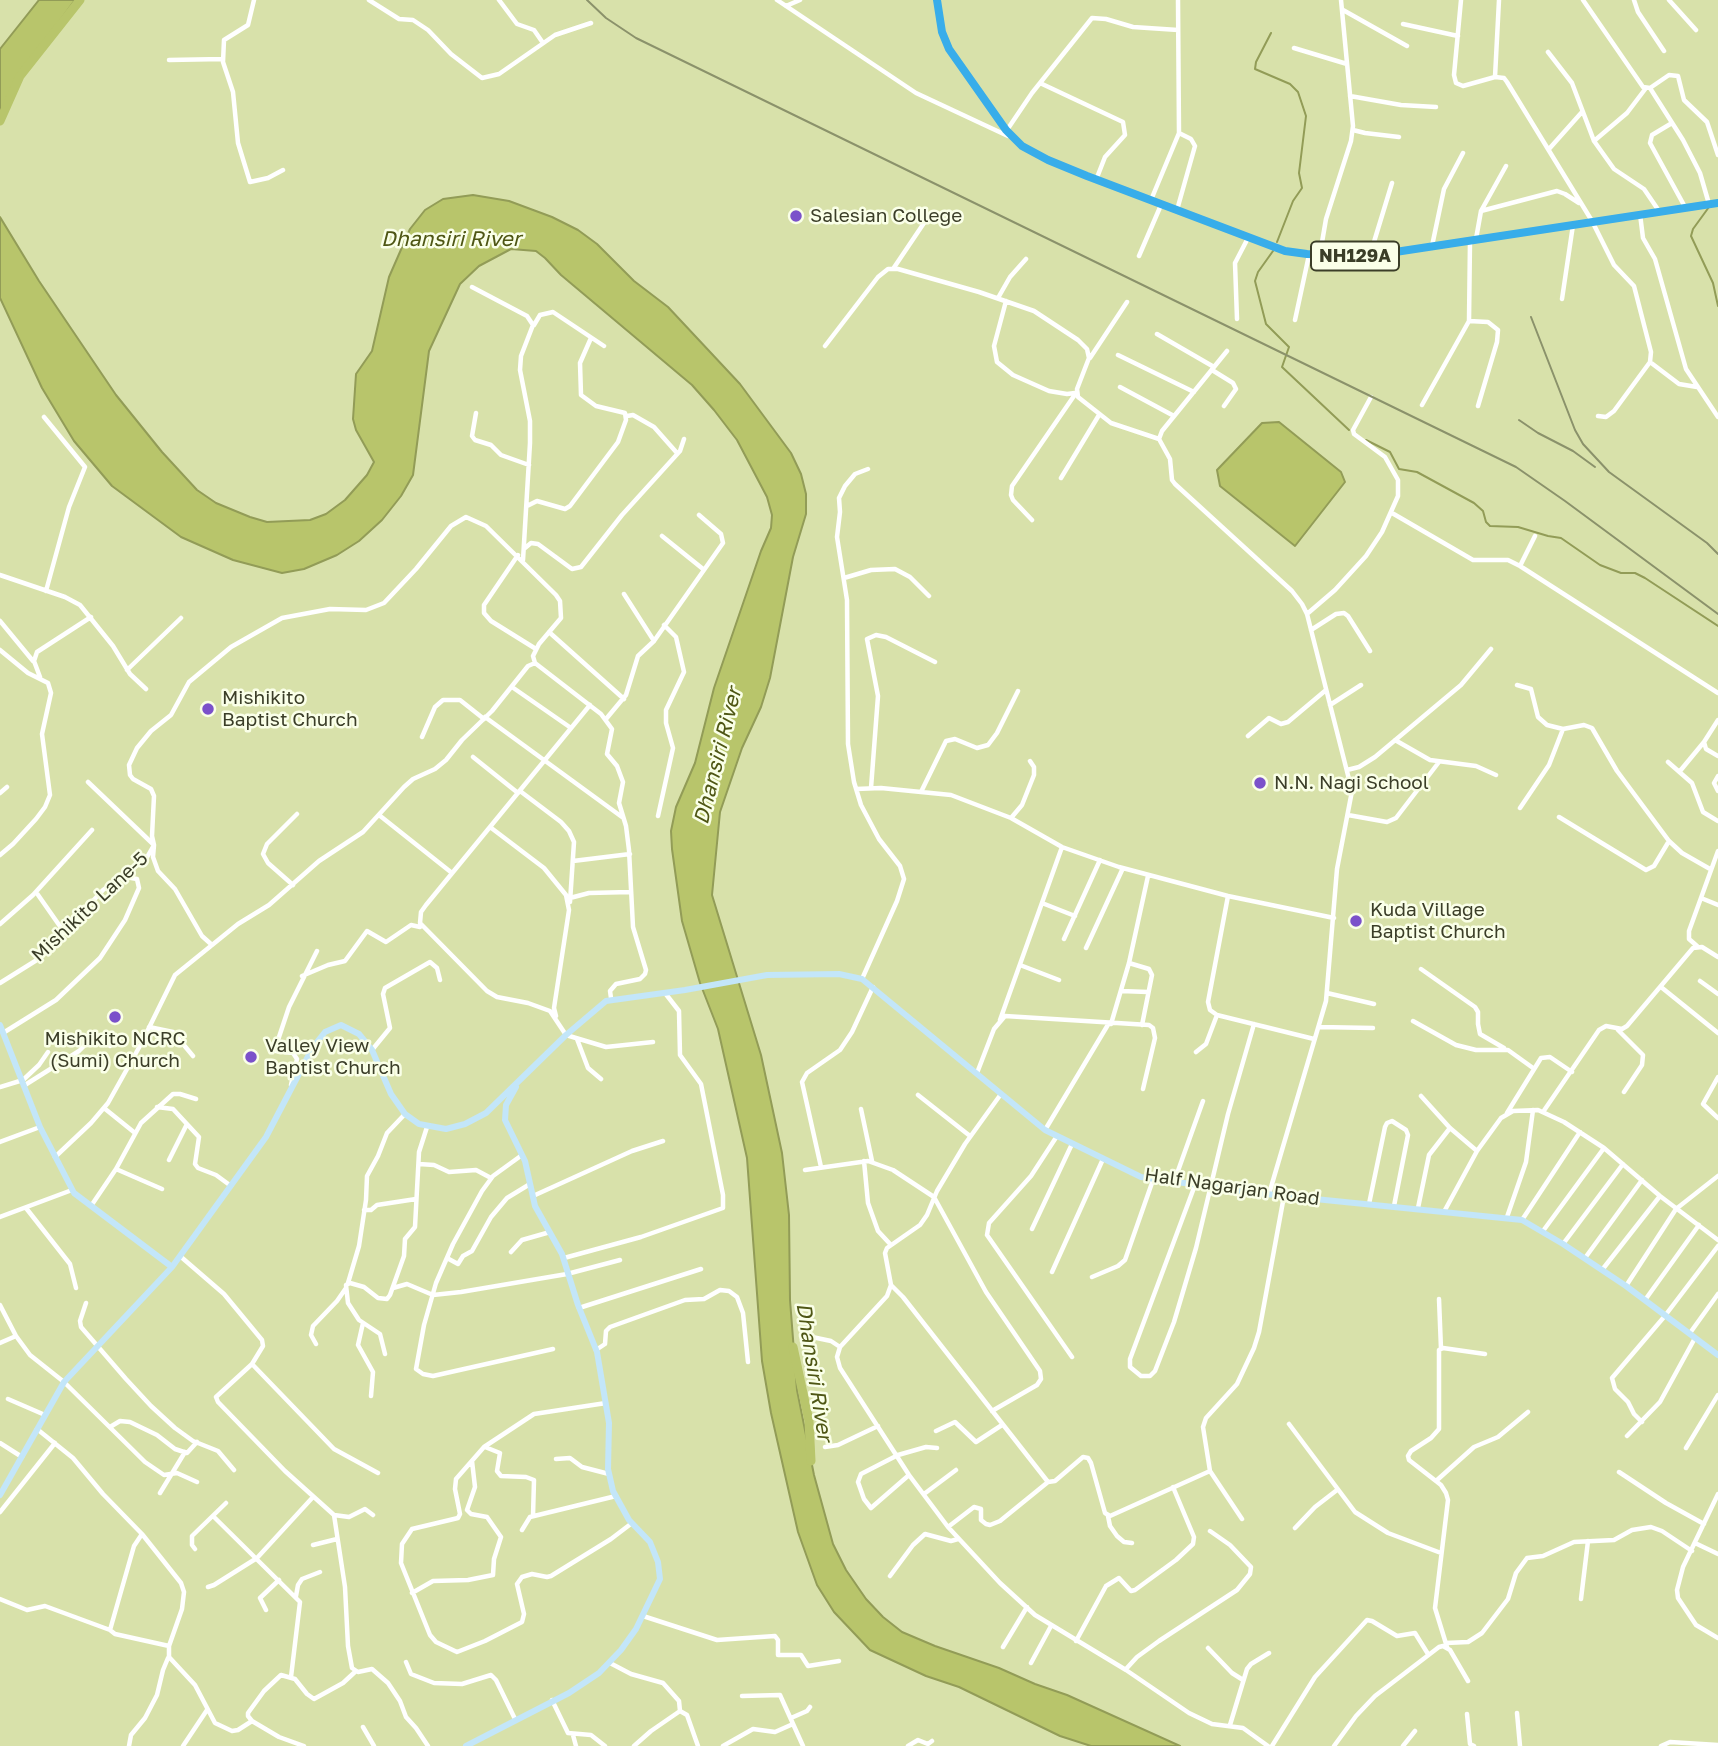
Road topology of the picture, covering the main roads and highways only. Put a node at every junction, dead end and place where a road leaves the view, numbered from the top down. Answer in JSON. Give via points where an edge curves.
{"nodes":[{"id":1,"x":937,"y":0,"type":"edge"},
{"id":2,"x":1713,"y":203,"type":"edge"},
{"id":3,"x":1,"y":1028,"type":"edge"},
{"id":4,"x":520,"y":1079,"type":"junction"},
{"id":5,"x":173,"y":1267,"type":"junction"},
{"id":6,"x":1718,"y":1355,"type":"edge"},
{"id":7,"x":0,"y":1495,"type":"edge"},
{"id":8,"x":466,"y":1746,"type":"edge"}],
"edges":[{"from":1,"to":2,"type":"highway","number":"NH129A","via":[[949,49],[1009,134],[1040,156],[1096,180],[1285,251],[1369,256]]},
{"from":3,"to":5,"type":"main road","via":[[40,1127],[72,1190]]},
{"from":4,"to":5,"type":"main road","via":[[486,1113],[465,1124],[427,1127],[395,1103],[366,1041],[353,1029],[331,1028],[313,1047],[266,1138]]},
{"from":4,"to":6,"type":"main road","name":"Half Nagarjan Road","via":[[611,998],[767,975],[839,974],[862,979],[1045,1130],[1141,1177],[1522,1220],[1626,1286]]},
{"from":4,"to":8,"type":"main road","via":[[504,1115],[596,1350],[609,1423],[609,1474],[616,1496],[648,1539],[660,1570],[643,1616],[599,1673]]},
{"from":5,"to":7,"type":"main road","via":[[64,1382]]}]}
